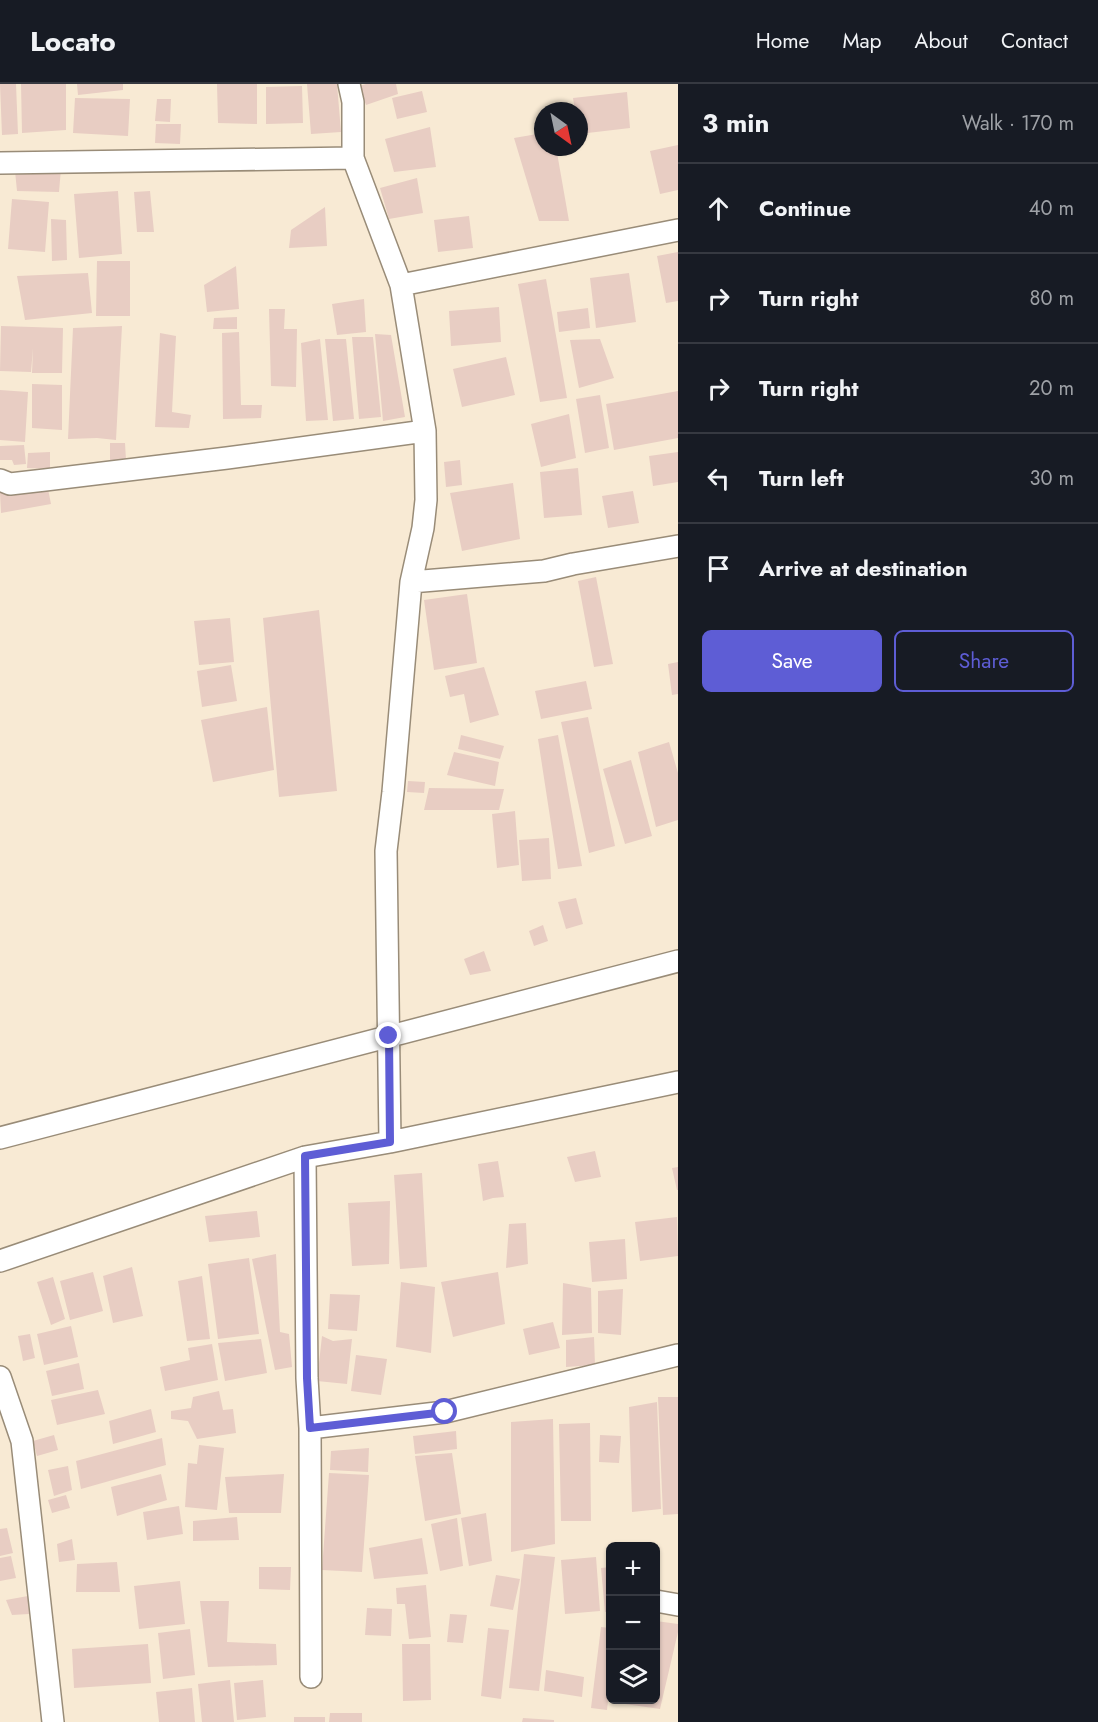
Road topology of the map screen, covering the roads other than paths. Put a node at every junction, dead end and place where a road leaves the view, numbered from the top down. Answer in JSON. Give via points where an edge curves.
{"nodes":[{"id":1,"x":349,"y":84,"type":"edge"},
{"id":2,"x":353,"y":158,"type":"junction"},
{"id":3,"x":0,"y":163,"type":"edge"},
{"id":4,"x":678,"y":230,"type":"edge"},
{"id":5,"x":401,"y":285,"type":"junction"},
{"id":6,"x":425,"y":431,"type":"junction"},
{"id":7,"x":0,"y":480,"type":"edge"},
{"id":8,"x":678,"y":546,"type":"edge"},
{"id":9,"x":411,"y":582,"type":"junction"},
{"id":10,"x":678,"y":961,"type":"edge"},
{"id":11,"x":389,"y":1036,"type":"junction"},
{"id":12,"x":678,"y":1082,"type":"edge"},
{"id":13,"x":0,"y":1138,"type":"edge"},
{"id":14,"x":390,"y":1142,"type":"junction"},
{"id":15,"x":305,"y":1156,"type":"junction"},
{"id":16,"x":0,"y":1261,"type":"edge"},
{"id":17,"x":678,"y":1356,"type":"edge"},
{"id":18,"x":0,"y":1377,"type":"edge"},
{"id":19,"x":310,"y":1428,"type":"junction"},
{"id":20,"x":660,"y":1602,"type":"edge"},
{"id":21,"x":678,"y":1605,"type":"edge"},
{"id":22,"x":311,"y":1677,"type":"dead end"},
{"id":23,"x":53,"y":1722,"type":"edge"}],
"edges":[{"from":1,"to":2,"type":"street"},
{"from":2,"to":3,"type":"street"},
{"from":2,"to":5,"type":"street"},
{"from":4,"to":5,"type":"street"},
{"from":5,"to":6,"type":"street"},
{"from":6,"to":7,"type":"street","via":[[10,484]]},
{"from":6,"to":9,"type":"street","via":[[426,500]]},
{"from":8,"to":9,"type":"street","via":[[544,571]]},
{"from":9,"to":11,"type":"street","via":[[386,851]]},
{"from":10,"to":11,"type":"street"},
{"from":11,"to":13,"type":"street"},
{"from":11,"to":14,"type":"street"},
{"from":12,"to":14,"type":"street"},
{"from":14,"to":15,"type":"street"},
{"from":15,"to":16,"type":"street"},
{"from":15,"to":19,"type":"street"},
{"from":17,"to":19,"type":"street","via":[[445,1412]]},
{"from":18,"to":23,"type":"street","via":[[22,1441]]},
{"from":19,"to":22,"type":"street"},
{"from":20,"to":21,"type":"street"}]}
